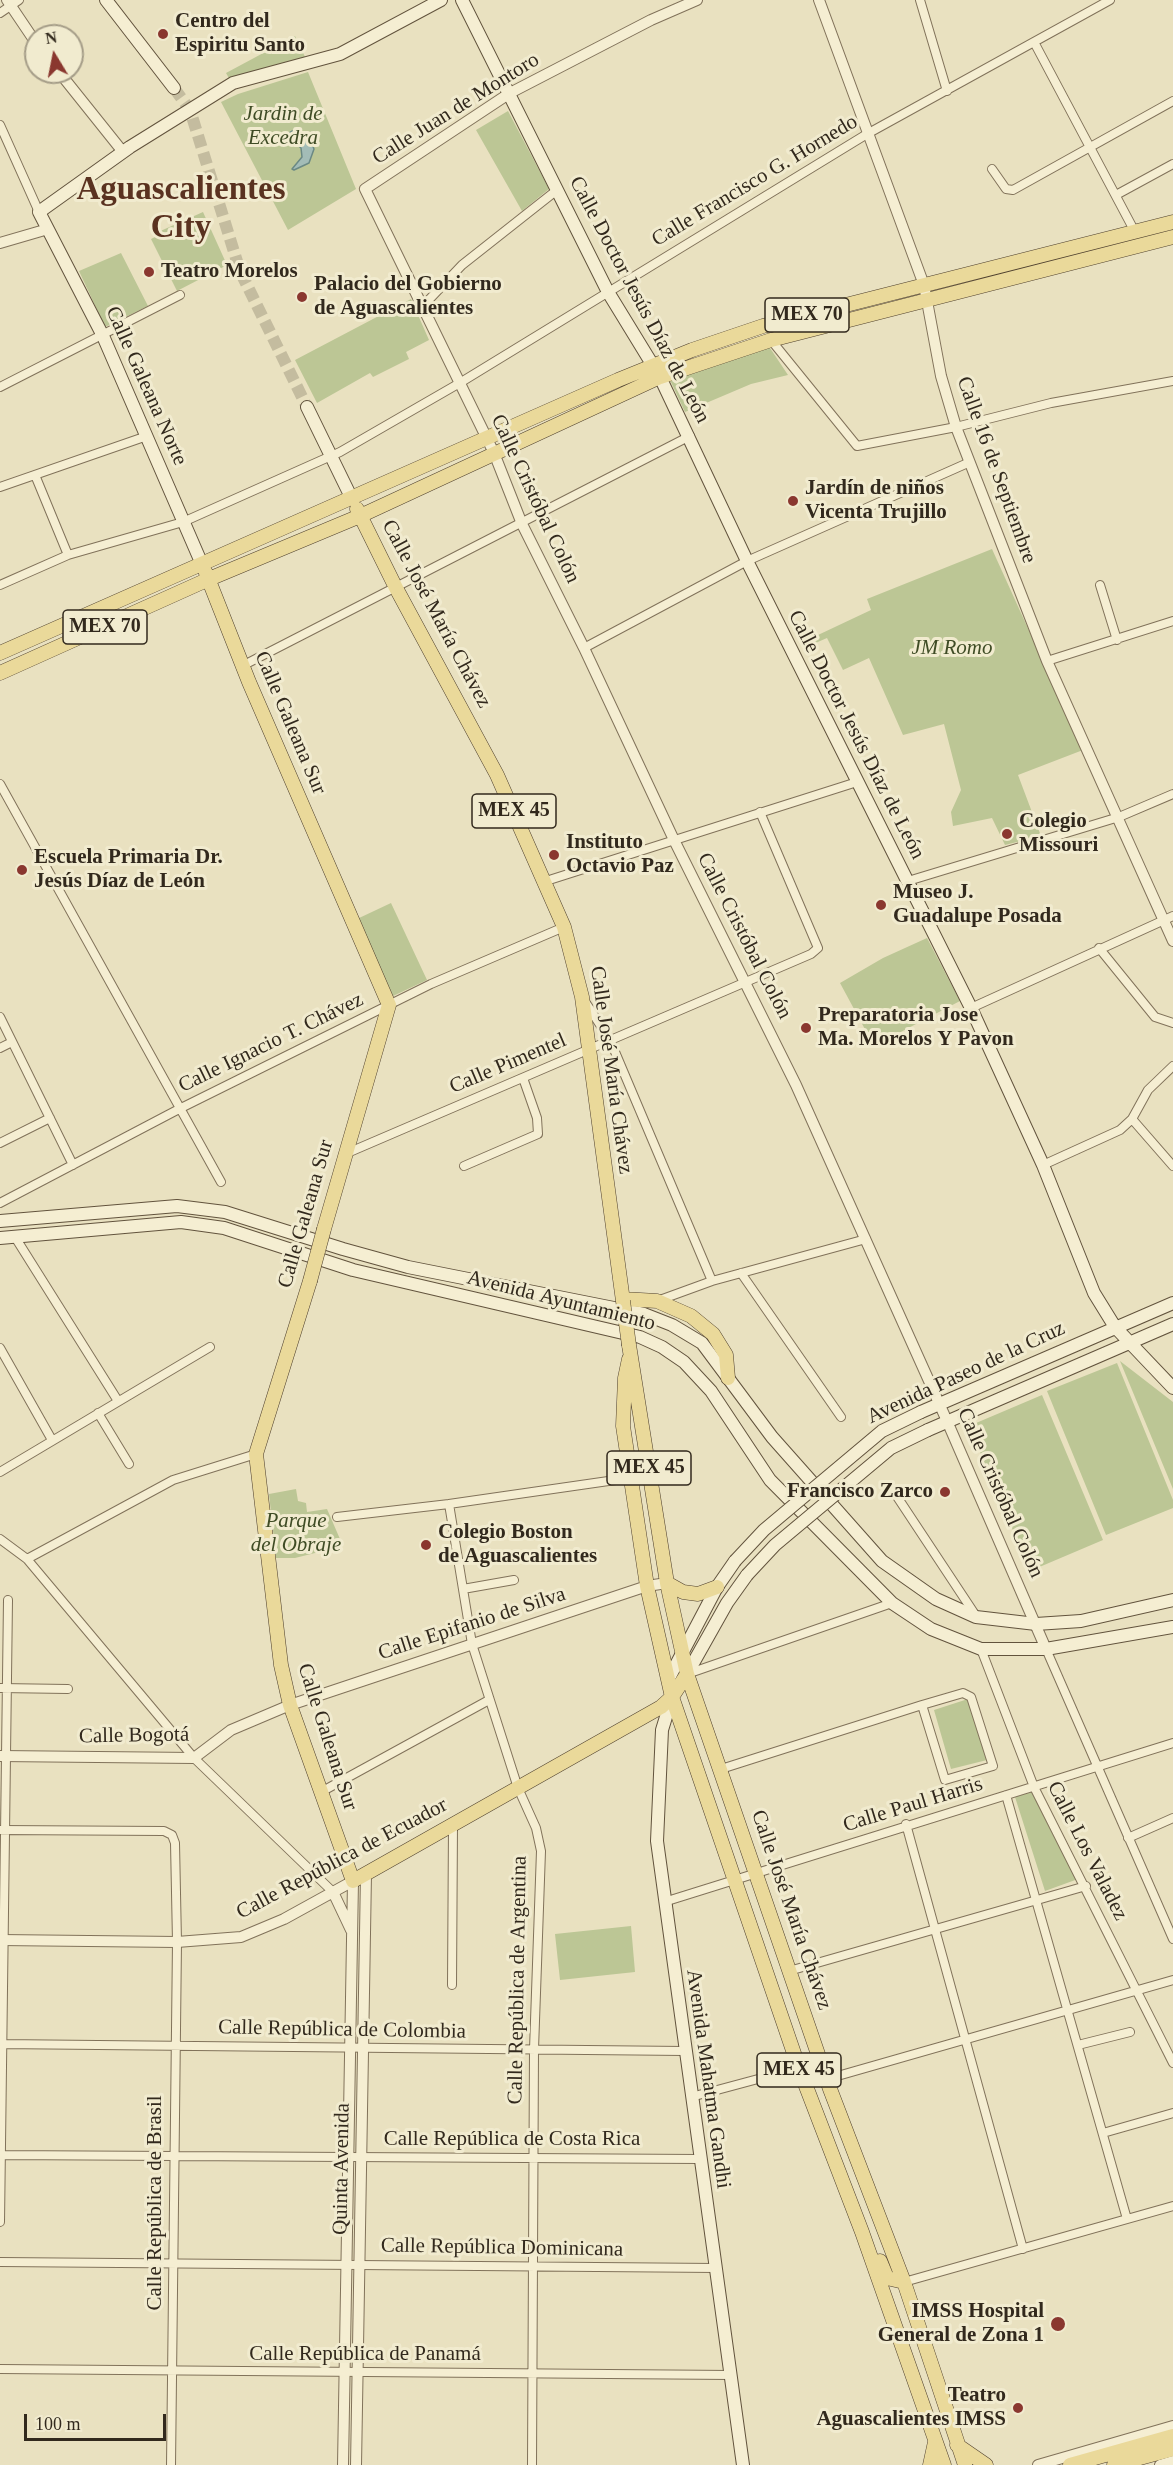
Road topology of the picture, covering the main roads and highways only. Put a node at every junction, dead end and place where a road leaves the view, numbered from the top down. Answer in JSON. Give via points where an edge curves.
{"nodes":[{"id":1,"x":106,"y":0,"type":"edge"},
{"id":2,"x":441,"y":0,"type":"edge"},
{"id":3,"x":462,"y":0,"type":"edge"},
{"id":4,"x":174,"y":88,"type":"tunnel mouth"},
{"id":5,"x":1173,"y":222,"type":"edge"},
{"id":6,"x":1173,"y":237,"type":"edge"},
{"id":7,"x":925,"y":291,"type":"junction"},
{"id":8,"x":652,"y":365,"type":"junction"},
{"id":9,"x":660,"y":377,"type":"junction"},
{"id":10,"x":307,"y":407,"type":"tunnel mouth"},
{"id":11,"x":352,"y":499,"type":"junction"},
{"id":12,"x":360,"y":516,"type":"junction"},
{"id":13,"x":201,"y":562,"type":"junction"},
{"id":14,"x":209,"y":579,"type":"junction"},
{"id":15,"x":0,"y":653,"type":"edge"},
{"id":16,"x":0,"y":673,"type":"edge"},
{"id":17,"x":0,"y":1221,"type":"edge"},
{"id":18,"x":0,"y":1238,"type":"edge"},
{"id":19,"x":623,"y":1300,"type":"junction"},
{"id":20,"x":1173,"y":1303,"type":"edge"},
{"id":21,"x":1173,"y":1324,"type":"edge"},
{"id":22,"x":1115,"y":1327,"type":"junction"},
{"id":23,"x":1130,"y":1342,"type":"junction"},
{"id":24,"x":630,"y":1349,"type":"junction"},
{"id":25,"x":728,"y":1378,"type":"junction"},
{"id":26,"x":1173,"y":1388,"type":"edge"},
{"id":27,"x":667,"y":1583,"type":"junction"},
{"id":28,"x":717,"y":1587,"type":"junction"},
{"id":29,"x":1173,"y":1600,"type":"edge"},
{"id":30,"x":1173,"y":1627,"type":"edge"},
{"id":31,"x":681,"y":1654,"type":"junction"},
{"id":32,"x":687,"y":1674,"type":"junction"},
{"id":33,"x":668,"y":1680,"type":"junction"},
{"id":34,"x":672,"y":1698,"type":"junction"},
{"id":35,"x":353,"y":1881,"type":"joint"},
{"id":36,"x":862,"y":2232,"type":"junction"},
{"id":37,"x":904,"y":2282,"type":"junction"},
{"id":38,"x":1173,"y":2436,"type":"edge"},
{"id":39,"x":936,"y":2439,"type":"junction"},
{"id":40,"x":957,"y":2445,"type":"junction"},
{"id":41,"x":1173,"y":2449,"type":"edge"},
{"id":42,"x":743,"y":2465,"type":"edge"},
{"id":43,"x":930,"y":2465,"type":"edge"},
{"id":44,"x":944,"y":2465,"type":"edge"},
{"id":45,"x":964,"y":2465,"type":"edge"},
{"id":46,"x":987,"y":2465,"type":"edge"},
{"id":47,"x":1070,"y":2465,"type":"edge"},
{"id":48,"x":1114,"y":2465,"type":"edge"}],
"edges":[{"from":1,"to":4,"type":"main road"},
{"from":2,"to":13,"type":"main road","name":"Calle Galeana Norte","via":[[340,54],[234,83],[123,152],[39,212],[103,336]]},
{"from":3,"to":8,"type":"main road","name":"Calle Doctor Jesús Díaz de León","via":[[608,292]]},
{"from":5,"to":7,"type":"main road","number":"MEX 70"},
{"from":6,"to":7,"type":"main road","number":"MEX 70"},
{"from":7,"to":8,"type":"main road","number":"MEX 70","via":[[763,326]]},
{"from":7,"to":9,"type":"main road","number":"MEX 70"},
{"from":8,"to":9,"type":"main road","name":"Calle Doctor Jesús Díaz de León"},
{"from":8,"to":11,"type":"main road","number":"MEX 70"},
{"from":9,"to":12,"type":"main road","number":"MEX 70"},
{"from":9,"to":22,"type":"main road","name":"Calle Doctor Jesús Díaz de León","via":[[747,561],[972,1008],[1043,1165],[1094,1293]]},
{"from":10,"to":11,"type":"main road"},
{"from":11,"to":12,"type":"main road","number":"MEX 45"},
{"from":11,"to":13,"type":"main road","number":"MEX 70"},
{"from":12,"to":14,"type":"main road","number":"MEX 70"},
{"from":12,"to":19,"type":"main road","name":"Calle José María Chávez","number":"MEX 45","via":[[497,775],[564,927],[582,998]]},
{"from":13,"to":14,"type":"main road","name":"Calle Galeana Norte"},
{"from":13,"to":15,"type":"main road","number":"MEX 70"},
{"from":14,"to":16,"type":"main road","number":"MEX 70"},
{"from":14,"to":35,"type":"main road","name":"Calle Galeana Sur","bridge":true,"via":[[242,666],[389,1005],[256,1454],[280,1665],[290,1705]]},
{"from":17,"to":25,"type":"main road","name":"Avenida Ayuntamiento","via":[[177,1206],[225,1212],[408,1267],[644,1314],[702,1343]]},
{"from":18,"to":30,"type":"main road","name":"Avenida Ayuntamiento","via":[[181,1222],[224,1228],[352,1270],[640,1337],[684,1362],[711,1391],[770,1480],[892,1603],[931,1629],[981,1649],[1046,1648]]},
{"from":19,"to":24,"type":"main road","name":"Calle José María Chávez","number":"MEX 45","bridge":true},
{"from":19,"to":25,"type":"main road","via":[[657,1301],[691,1316],[713,1334],[726,1355]]},
{"from":20,"to":22,"type":"main road","name":"Avenida Paseo de la Cruz"},
{"from":21,"to":23,"type":"main road","name":"Avenida Paseo de la Cruz"},
{"from":22,"to":23,"type":"main road","name":"Calle Doctor Jesús Díaz de León"},
{"from":22,"to":28,"type":"main road","name":"Avenida Paseo de la Cruz","bridge":true,"via":[[882,1431],[764,1530]]},
{"from":23,"to":26,"type":"main road","name":"Calle Doctor Jesús Díaz de León"},
{"from":23,"to":32,"type":"main road","name":"Avenida Paseo de la Cruz","bridge":true,"via":[[891,1448],[775,1545],[747,1575]]},
{"from":24,"to":27,"type":"main road","name":"Calle José María Chávez","number":"MEX 45"},
{"from":24,"to":33,"type":"main road","name":"Calle José María Chávez","number":"MEX 45","via":[[623,1426],[647,1586]]},
{"from":25,"to":29,"type":"main road","name":"Avenida Ayuntamiento","via":[[772,1437],[882,1561],[936,1599],[976,1617],[1036,1624],[1081,1621]]},
{"from":27,"to":28,"type":"main road","via":[[682,1592],[698,1594]]},
{"from":27,"to":31,"type":"main road","name":"Calle José María Chávez","number":"MEX 45"},
{"from":28,"to":31,"type":"main road","name":"Avenida Paseo de la Cruz"},
{"from":31,"to":32,"type":"main road","name":"Calle José María Chávez","number":"MEX 45"},
{"from":31,"to":33,"type":"main road","name":"Avenida Paseo de la Cruz"},
{"from":32,"to":34,"type":"main road","name":"Avenida Paseo de la Cruz"},
{"from":32,"to":37,"type":"main road","name":"Calle José María Chávez","number":"MEX 45","via":[[827,2079]]},
{"from":33,"to":34,"type":"main road","name":"Calle José María Chávez","number":"MEX 45"},
{"from":34,"to":35,"type":"main road","name":"Calle República de Ecuador"},
{"from":34,"to":36,"type":"main road","name":"Calle José María Chávez","number":"MEX 45","via":[[799,2068]]},
{"from":34,"to":42,"type":"main road","name":"Avenida Mahatma Gandhi","via":[[662,1730],[657,1841]]},
{"from":36,"to":37,"type":"main road","via":[[872,2243],[887,2278]]},
{"from":36,"to":39,"type":"main road","name":"Calle José María Chávez","number":"MEX 45"},
{"from":37,"to":40,"type":"main road","name":"Calle José María Chávez","number":"MEX 45"},
{"from":38,"to":47,"type":"main road"},
{"from":39,"to":43,"type":"main road"},
{"from":39,"to":44,"type":"main road","name":"Calle José María Chávez","number":"MEX 45"},
{"from":40,"to":45,"type":"main road","name":"Calle José María Chávez","number":"MEX 45"},
{"from":40,"to":46,"type":"main road"},
{"from":41,"to":48,"type":"main road"}]}
